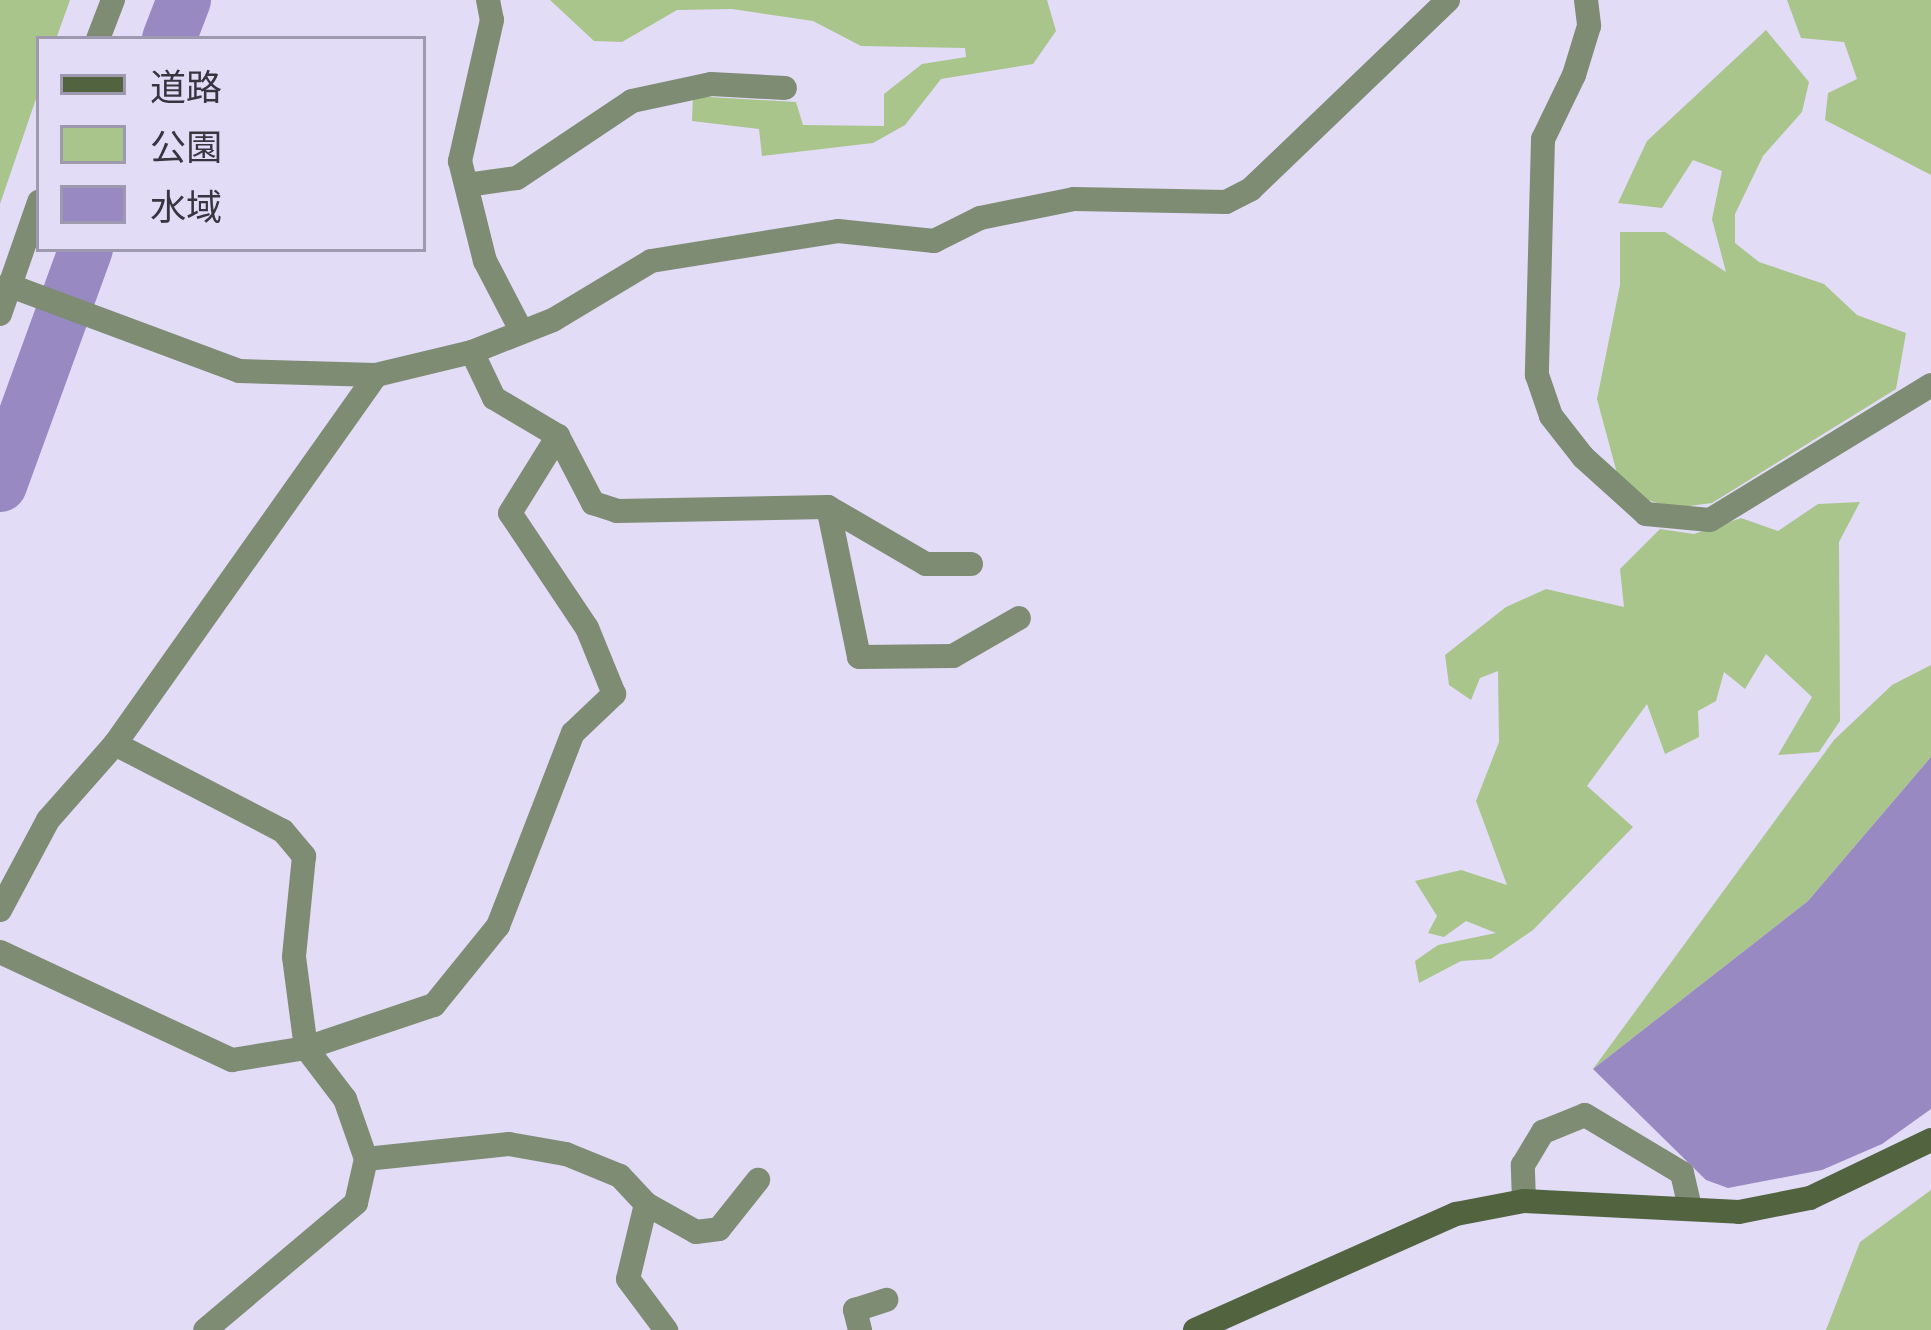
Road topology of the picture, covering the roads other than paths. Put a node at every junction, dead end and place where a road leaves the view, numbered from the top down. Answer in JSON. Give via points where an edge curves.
{"nodes":[{"id":1,"x":113,"y":0,"type":"edge"},
{"id":2,"x":488,"y":0,"type":"edge"},
{"id":3,"x":1448,"y":0,"type":"edge"},
{"id":4,"x":1586,"y":0,"type":"edge"},
{"id":5,"x":99,"y":36,"type":"edge"},
{"id":6,"x":785,"y":88,"type":"dead end"},
{"id":7,"x":467,"y":185,"type":"junction"},
{"id":8,"x":36,"y":210,"type":"edge"},
{"id":9,"x":8,"y":285,"type":"junction"},
{"id":10,"x":0,"y":314,"type":"edge"},
{"id":11,"x":522,"y":332,"type":"junction"},
{"id":12,"x":472,"y":352,"type":"junction"},
{"id":13,"x":376,"y":375,"type":"junction"},
{"id":14,"x":1931,"y":385,"type":"edge"},
{"id":15,"x":558,"y":436,"type":"junction"},
{"id":16,"x":828,"y":507,"type":"junction"},
{"id":17,"x":971,"y":564,"type":"dead end"},
{"id":18,"x":1019,"y":619,"type":"dead end"},
{"id":19,"x":115,"y":744,"type":"junction"},
{"id":20,"x":0,"y":910,"type":"edge"},
{"id":21,"x":0,"y":952,"type":"edge"},
{"id":22,"x":306,"y":1048,"type":"junction"},
{"id":23,"x":1931,"y":1140,"type":"edge"},
{"id":24,"x":365,"y":1159,"type":"junction"},
{"id":25,"x":758,"y":1180,"type":"dead end"},
{"id":26,"x":1524,"y":1201,"type":"junction"},
{"id":27,"x":646,"y":1204,"type":"junction"},
{"id":28,"x":1690,"y":1209,"type":"junction"},
{"id":29,"x":886,"y":1300,"type":"dead end"},
{"id":30,"x":205,"y":1330,"type":"edge"},
{"id":31,"x":666,"y":1330,"type":"edge"},
{"id":32,"x":860,"y":1330,"type":"edge"},
{"id":33,"x":1195,"y":1330,"type":"edge"}],
"edges":[{"from":1,"to":5,"type":"street"},
{"from":2,"to":7,"type":"street","via":[[492,20],[460,161]]},
{"from":3,"to":11,"type":"street","via":[[1251,189],[1226,202],[1074,199],[980,218],[934,241],[838,231],[651,261]]},
{"from":4,"to":14,"type":"street","via":[[1589,26],[1574,76],[1543,139],[1537,375],[1551,416],[1583,457],[1646,514],[1710,520]]},
{"from":6,"to":7,"type":"street","via":[[711,84],[632,101],[517,178]]},
{"from":7,"to":11,"type":"street","via":[[485,261]]},
{"from":8,"to":9,"type":"street"},
{"from":9,"to":10,"type":"street"},
{"from":9,"to":13,"type":"street","via":[[239,371],[328,380]]},
{"from":11,"to":12,"type":"street"},
{"from":12,"to":13,"type":"street"},
{"from":12,"to":15,"type":"street","via":[[494,398]]},
{"from":13,"to":19,"type":"street"},
{"from":15,"to":16,"type":"street","via":[[593,503],[617,511]]},
{"from":15,"to":22,"type":"street","via":[[510,513],[587,628],[614,694],[573,733],[497,926],[434,1005]]},
{"from":16,"to":17,"type":"street","via":[[926,564]]},
{"from":16,"to":18,"type":"street","via":[[859,657],[953,656]]},
{"from":19,"to":20,"type":"street","via":[[48,820]]},
{"from":19,"to":22,"type":"street","via":[[283,830],[304,856],[294,957]]},
{"from":21,"to":22,"type":"street","via":[[232,1060]]},
{"from":22,"to":24,"type":"street","via":[[345,1099]]},
{"from":23,"to":28,"type":"main road","via":[[1810,1198],[1739,1212]]},
{"from":24,"to":27,"type":"street","via":[[508,1144],[566,1154],[620,1176]]},
{"from":24,"to":30,"type":"street","via":[[356,1203]]},
{"from":25,"to":27,"type":"street","via":[[719,1229],[696,1232]]},
{"from":26,"to":28,"type":"main road"},
{"from":26,"to":28,"type":"street","via":[[1522,1165],[1543,1132],[1585,1115],[1682,1173]]},
{"from":26,"to":33,"type":"main road","via":[[1396,1236]]},
{"from":27,"to":31,"type":"street","via":[[628,1279]]},
{"from":29,"to":32,"type":"street","via":[[855,1310]]}]}
